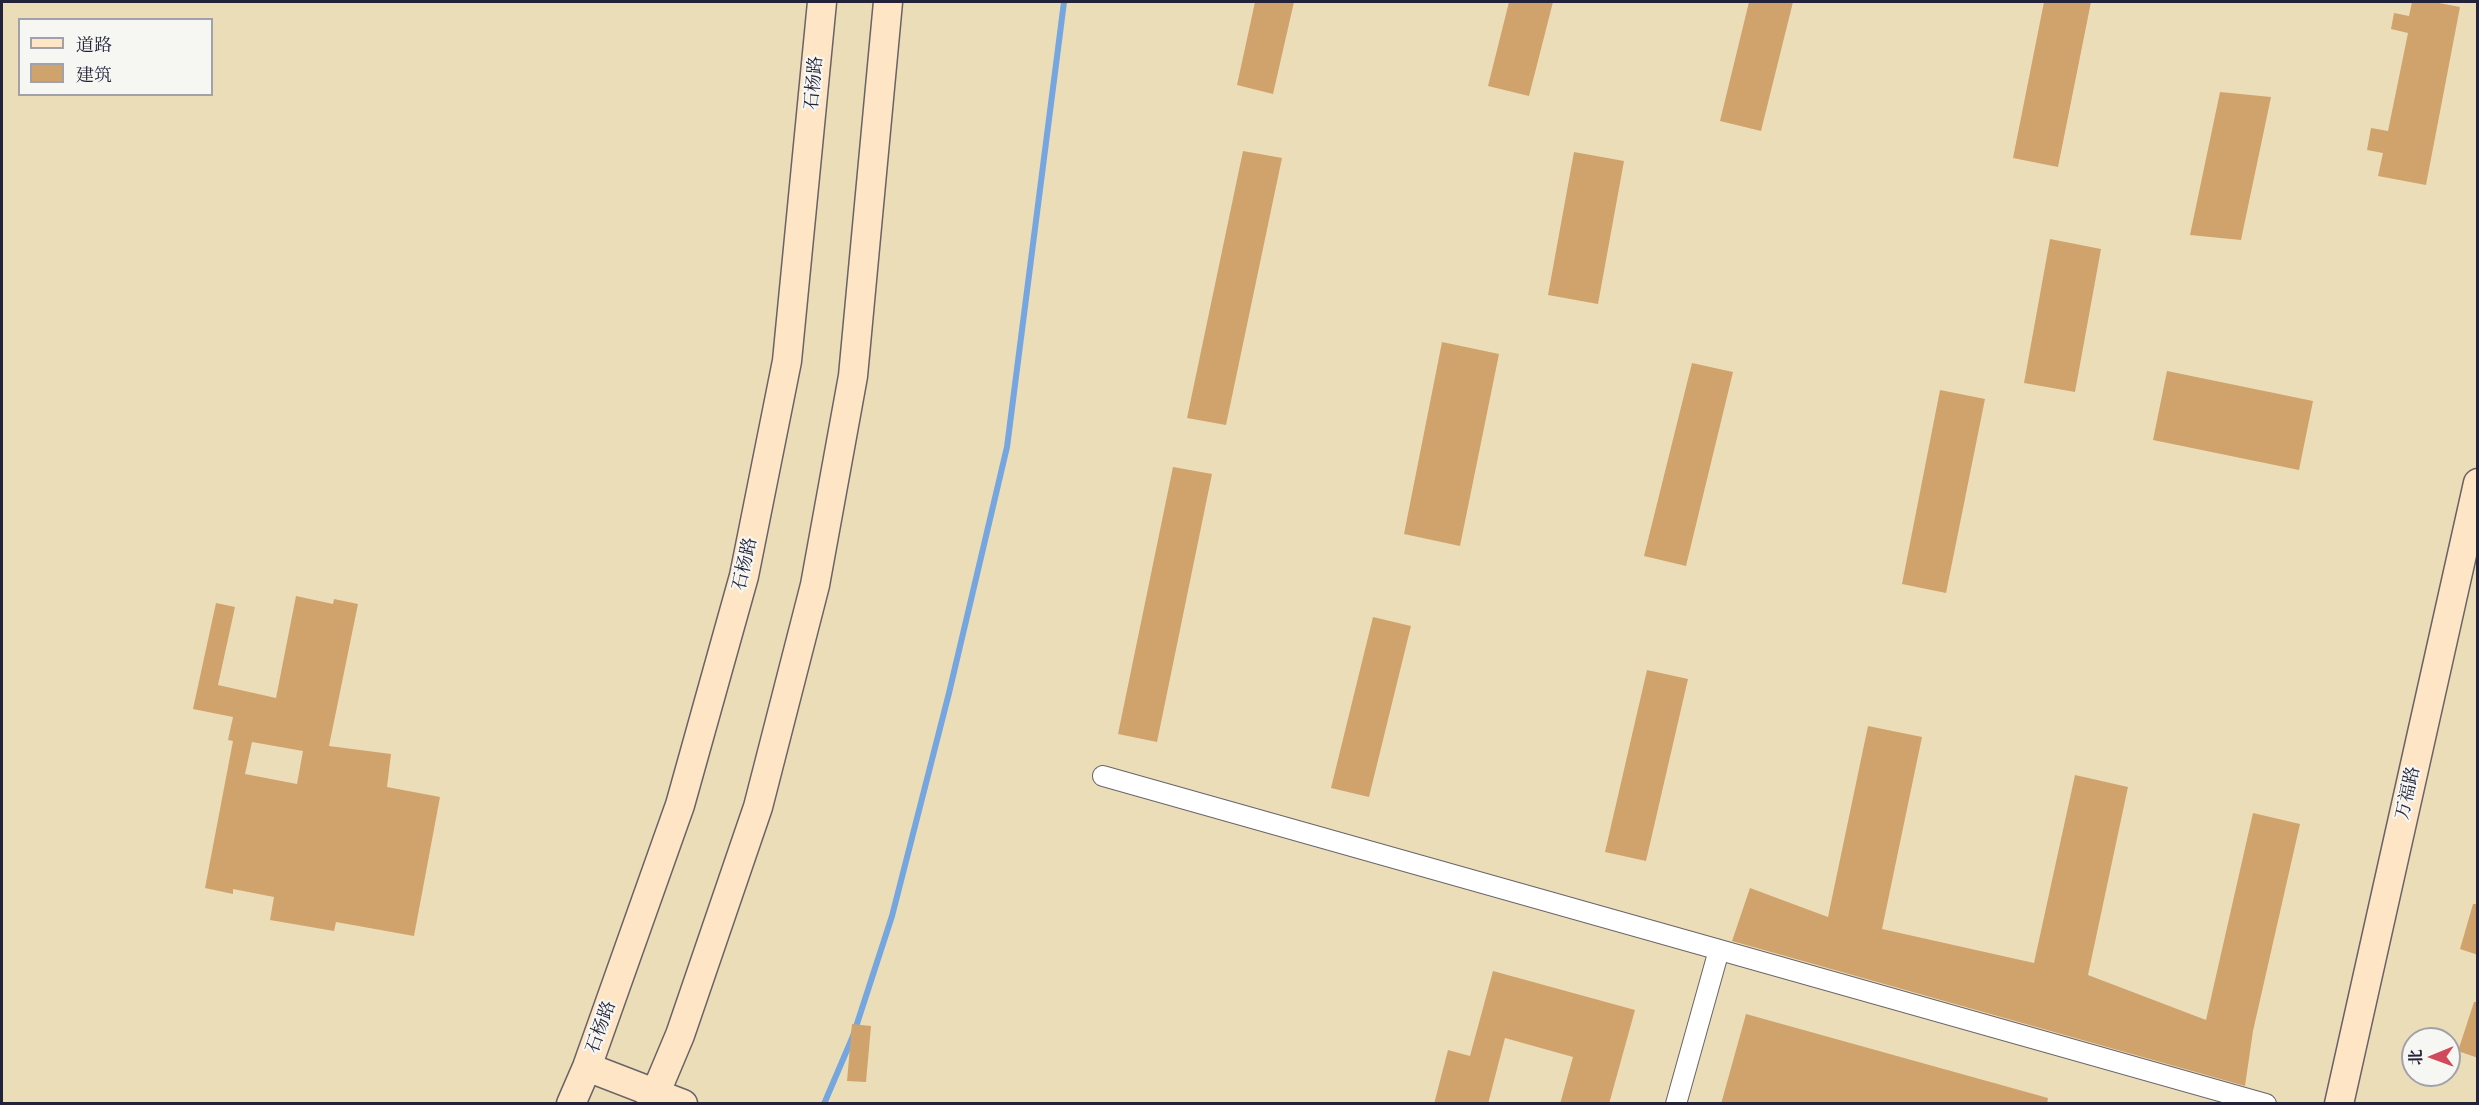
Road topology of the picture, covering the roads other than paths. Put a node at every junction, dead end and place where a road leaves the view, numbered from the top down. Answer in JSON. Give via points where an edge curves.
{"nodes":[{"id":1,"x":822,"y":2,"type":"edge"},
{"id":2,"x":888,"y":2,"type":"edge"},
{"id":3,"x":2478,"y":483,"type":"edge"},
{"id":4,"x":1103,"y":776,"type":"dead end"},
{"id":5,"x":1719,"y":950,"type":"junction"},
{"id":6,"x":587,"y":1067,"type":"junction"},
{"id":7,"x":653,"y":1099,"type":"edge"},
{"id":8,"x":571,"y":1104,"type":"edge"},
{"id":9,"x":683,"y":1104,"type":"edge"},
{"id":10,"x":1676,"y":1104,"type":"edge"},
{"id":11,"x":2266,"y":1104,"type":"edge"},
{"id":12,"x":2339,"y":1104,"type":"edge"}],
"edges":[{"from":1,"to":6,"type":"main road","name":"石杨路","via":[[788,361],[744,576],[680,805]]},
{"from":2,"to":7,"type":"main road","via":[[853,376],[815,585],[758,807],[680,1035]]},
{"from":3,"to":12,"type":"main road","name":"万福路"},
{"from":4,"to":5,"type":"street"},
{"from":5,"to":10,"type":"street"},
{"from":5,"to":11,"type":"street"},
{"from":6,"to":7,"type":"main road"},
{"from":6,"to":8,"type":"main road","name":"石杨路"},
{"from":7,"to":9,"type":"main road"}]}
